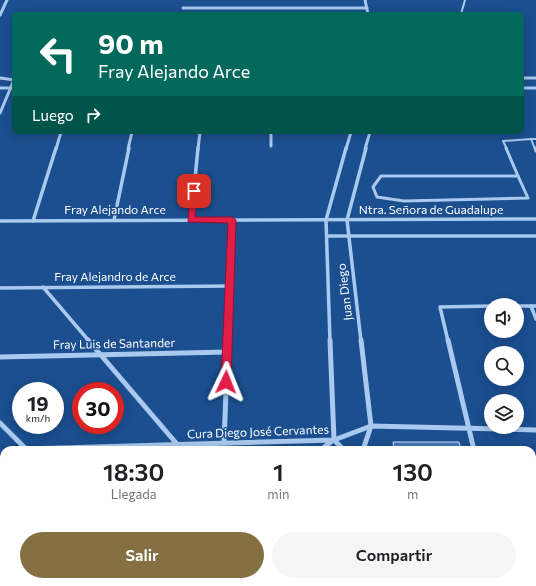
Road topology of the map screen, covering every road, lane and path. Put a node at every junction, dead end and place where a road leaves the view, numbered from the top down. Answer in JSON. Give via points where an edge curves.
{"nodes":[{"id":1,"x":7,"y":0,"type":"edge"},
{"id":2,"x":365,"y":0,"type":"edge"},
{"id":3,"x":465,"y":0,"type":"edge"},
{"id":4,"x":2,"y":8,"type":"edge"},
{"id":5,"x":183,"y":8,"type":"dead end"},
{"id":6,"x":366,"y":8,"type":"junction"},
{"id":7,"x":367,"y":12,"type":"edge"},
{"id":8,"x":462,"y":12,"type":"edge"},
{"id":9,"x":0,"y":15,"type":"edge"},
{"id":10,"x":0,"y":78,"type":"edge"},
{"id":11,"x":524,"y":78,"type":"edge"},
{"id":12,"x":536,"y":78,"type":"edge"},
{"id":13,"x":12,"y":80,"type":"edge"},
{"id":14,"x":0,"y":88,"type":"edge"},
{"id":15,"x":12,"y":88,"type":"edge"},
{"id":16,"x":524,"y":88,"type":"edge"},
{"id":17,"x":536,"y":88,"type":"edge"},
{"id":18,"x":0,"y":113,"type":"edge"},
{"id":19,"x":60,"y":134,"type":"edge"},
{"id":20,"x":132,"y":134,"type":"edge"},
{"id":21,"x":200,"y":134,"type":"edge"},
{"id":22,"x":271,"y":134,"type":"edge"},
{"id":23,"x":350,"y":134,"type":"edge"},
{"id":24,"x":369,"y":134,"type":"edge"},
{"id":25,"x":531,"y":139,"type":"junction"},
{"id":26,"x":536,"y":139,"type":"edge"},
{"id":27,"x":271,"y":146,"type":"dead end"},
{"id":28,"x":536,"y":151,"type":"edge"},
{"id":29,"x":519,"y":176,"type":"junction"},
{"id":30,"x":536,"y":219,"type":"edge"},
{"id":31,"x":114,"y":220,"type":"junction"},
{"id":32,"x":191,"y":220,"type":"junction"},
{"id":33,"x":232,"y":220,"type":"junction"},
{"id":34,"x":326,"y":220,"type":"junction"},
{"id":35,"x":347,"y":220,"type":"junction"},
{"id":36,"x":0,"y":221,"type":"edge"},
{"id":37,"x":33,"y":221,"type":"junction"},
{"id":38,"x":328,"y":236,"type":"junction"},
{"id":39,"x":349,"y":236,"type":"junction"},
{"id":40,"x":536,"y":236,"type":"edge"},
{"id":41,"x":230,"y":286,"type":"junction"},
{"id":42,"x":43,"y":287,"type":"junction"},
{"id":43,"x":0,"y":288,"type":"edge"},
{"id":44,"x":484,"y":306,"type":"edge"},
{"id":45,"x":534,"y":306,"type":"edge"},
{"id":46,"x":536,"y":319,"type":"edge"},
{"id":47,"x":228,"y":352,"type":"junction"},
{"id":48,"x":100,"y":354,"type":"junction"},
{"id":49,"x":0,"y":357,"type":"edge"},
{"id":50,"x":0,"y":423,"type":"edge"},
{"id":51,"x":371,"y":426,"type":"junction"},
{"id":52,"x":470,"y":429,"type":"junction"},
{"id":53,"x":536,"y":430,"type":"edge"},
{"id":54,"x":334,"y":440,"type":"junction"},
{"id":55,"x":224,"y":442,"type":"junction"},
{"id":56,"x":176,"y":444,"type":"junction"},
{"id":57,"x":23,"y":446,"type":"edge"},
{"id":58,"x":116,"y":446,"type":"edge"},
{"id":59,"x":326,"y":446,"type":"edge"},
{"id":60,"x":340,"y":446,"type":"edge"},
{"id":61,"x":364,"y":446,"type":"edge"},
{"id":62,"x":473,"y":446,"type":"edge"}],
"edges":[{"from":1,"to":4,"type":"street"},
{"from":2,"to":6,"type":"street"},
{"from":3,"to":8,"type":"lane"},
{"from":4,"to":9,"type":"street"},
{"from":5,"to":6,"type":"street"},
{"from":6,"to":7,"type":"street"},
{"from":10,"to":13,"type":"street"},
{"from":11,"to":12,"type":"street"},
{"from":14,"to":15,"type":"street"},
{"from":15,"to":18,"type":"street"},
{"from":16,"to":17,"type":"street"},
{"from":19,"to":37,"type":"street"},
{"from":20,"to":31,"type":"street"},
{"from":21,"to":32,"type":"street"},
{"from":22,"to":27,"type":"street"},
{"from":23,"to":34,"type":"street","name":"Juan Diego"},
{"from":24,"to":35,"type":"street","name":"Juan Diego"},
{"from":25,"to":26,"type":"lane"},
{"from":25,"to":28,"type":"lane"},
{"from":25,"to":29,"type":"lane","via":[[504,141]]},
{"from":29,"to":29,"type":"lane","via":[[528,198],[404,201],[377,197],[373,187],[381,176]]},
{"from":30,"to":35,"type":"street","name":"Ntra. Señora de Guadalupe"},
{"from":31,"to":32,"type":"street","name":"Fray Alejando Arce"},
{"from":31,"to":37,"type":"street","name":"Fray Alejando Arce"},
{"from":32,"to":33,"type":"street","name":"Fray Alejando Arce"},
{"from":33,"to":34,"type":"street","name":"Fray Alejando Arce"},
{"from":33,"to":41,"type":"street"},
{"from":34,"to":35,"type":"street","name":"Ntra. Señora de Guadalupe"},
{"from":34,"to":38,"type":"street","name":"Juan Diego"},
{"from":35,"to":39,"type":"street","name":"Juan Diego"},
{"from":36,"to":37,"type":"street","name":"Fray Alejando Arce"},
{"from":38,"to":39,"type":"street"},
{"from":38,"to":54,"type":"street","name":"Juan Diego"},
{"from":39,"to":40,"type":"street"},
{"from":39,"to":51,"type":"street","name":"Juan Diego"},
{"from":41,"to":42,"type":"street","name":"Fray Alejandro de Arce"},
{"from":41,"to":47,"type":"street"},
{"from":42,"to":43,"type":"street","name":"Fray Alejandro de Arce"},
{"from":42,"to":48,"type":"street"},
{"from":44,"to":52,"type":"street","via":[[440,307]]},
{"from":45,"to":46,"type":"street"},
{"from":47,"to":48,"type":"street","name":"Fray Luis de Santander"},
{"from":47,"to":55,"type":"street"},
{"from":48,"to":49,"type":"street","name":"Fray Luis de Santander"},
{"from":48,"to":56,"type":"street"},
{"from":50,"to":57,"type":"street"},
{"from":51,"to":52,"type":"street","name":"Cura Diego José Cervantes"},
{"from":51,"to":54,"type":"street","name":"Cura Diego José Cervantes"},
{"from":51,"to":61,"type":"street","name":"Juan Diego"},
{"from":52,"to":53,"type":"street","name":"Cura Diego José Cervantes"},
{"from":52,"to":62,"type":"street"},
{"from":54,"to":55,"type":"street","name":"Cura Diego José Cervantes"},
{"from":54,"to":59,"type":"street"},
{"from":54,"to":60,"type":"street"},
{"from":55,"to":56,"type":"street","name":"Cura Diego José Cervantes"},
{"from":56,"to":58,"type":"street","name":"Cura Diego José Cervantes"}]}
